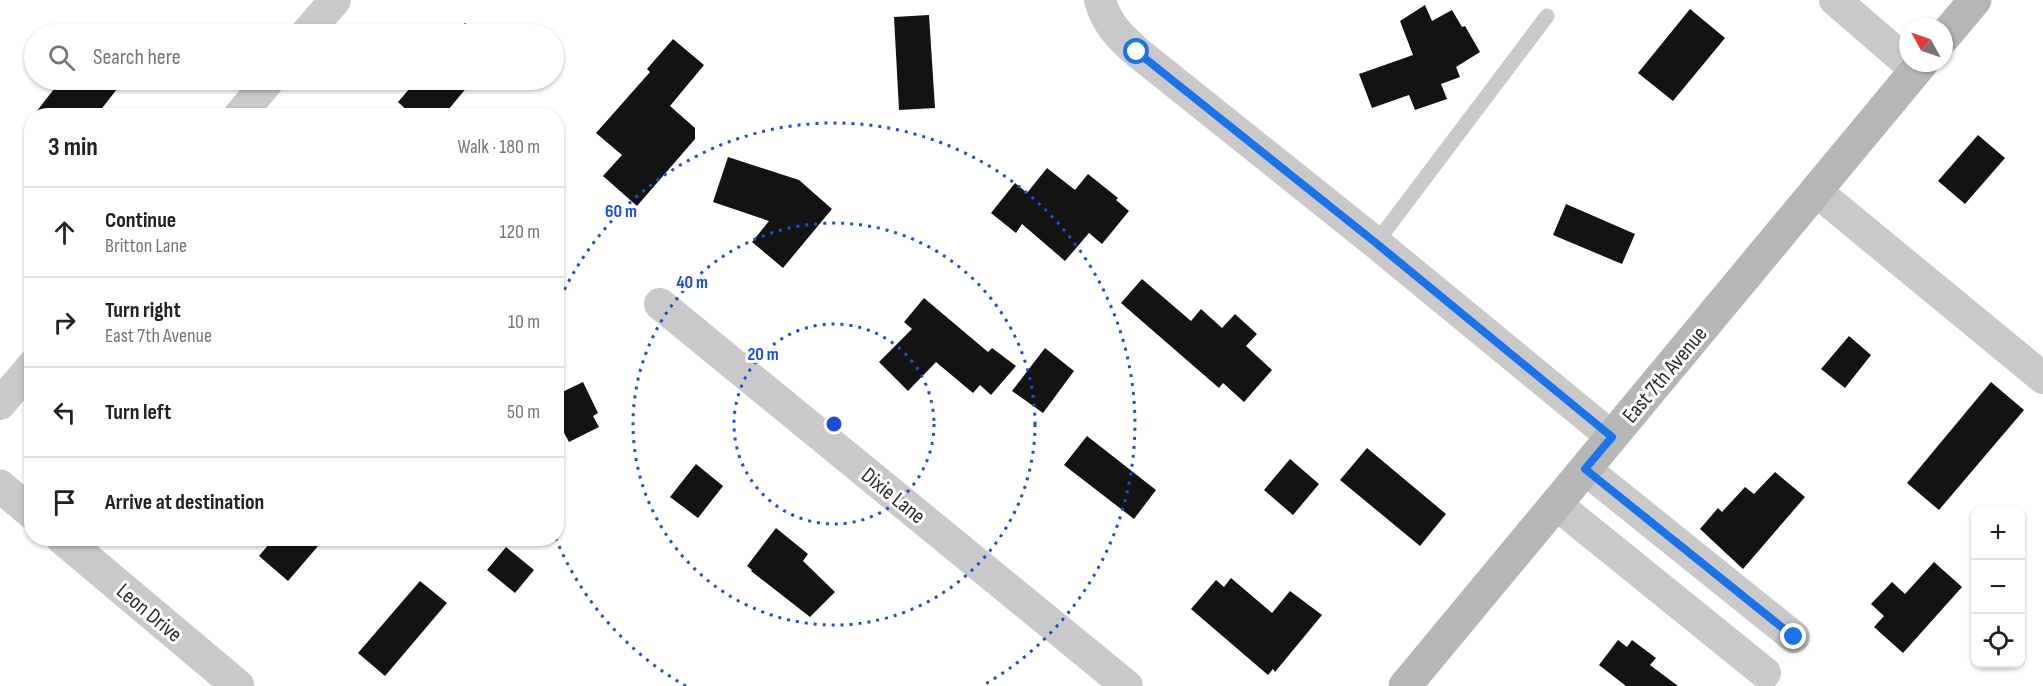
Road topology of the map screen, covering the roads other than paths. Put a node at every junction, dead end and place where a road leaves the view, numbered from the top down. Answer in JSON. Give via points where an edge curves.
{"nodes":[{"id":1,"x":335,"y":0,"type":"edge"},
{"id":2,"x":1100,"y":0,"type":"edge"},
{"id":3,"x":1835,"y":0,"type":"edge"},
{"id":4,"x":1975,"y":0,"type":"edge"},
{"id":5,"x":1547,"y":16,"type":"dead end"},
{"id":6,"x":315,"y":24,"type":"edge"},
{"id":7,"x":1953,"y":26,"type":"edge"},
{"id":8,"x":1899,"y":53,"type":"edge"},
{"id":9,"x":1909,"y":72,"type":"edge"},
{"id":10,"x":261,"y":90,"type":"edge"},
{"id":11,"x":246,"y":108,"type":"edge"},
{"id":12,"x":1816,"y":191,"type":"junction"},
{"id":13,"x":1376,"y":243,"type":"junction"},
{"id":14,"x":660,"y":304,"type":"dead end"},
{"id":15,"x":24,"y":376,"type":"edge"},
{"id":16,"x":2043,"y":378,"type":"edge"},
{"id":17,"x":0,"y":404,"type":"edge"},
{"id":18,"x":1612,"y":437,"type":"junction"},
{"id":19,"x":1585,"y":469,"type":"junction"},
{"id":20,"x":0,"y":486,"type":"edge"},
{"id":21,"x":1556,"y":504,"type":"junction"},
{"id":22,"x":24,"y":506,"type":"edge"},
{"id":23,"x":72,"y":546,"type":"edge"},
{"id":24,"x":1794,"y":637,"type":"dead end"},
{"id":25,"x":1765,"y":674,"type":"dead end"},
{"id":26,"x":238,"y":686,"type":"edge"},
{"id":27,"x":1128,"y":686,"type":"edge"},
{"id":28,"x":1405,"y":686,"type":"edge"}],
"edges":[{"from":1,"to":6,"type":"street"},
{"from":2,"to":13,"type":"street","via":[[1117,34]]},
{"from":3,"to":8,"type":"street"},
{"from":4,"to":7,"type":"main road"},
{"from":5,"to":13,"type":"lane"},
{"from":9,"to":12,"type":"main road","name":"East 7th Avenue"},
{"from":10,"to":11,"type":"street"},
{"from":12,"to":16,"type":"street"},
{"from":12,"to":18,"type":"main road","name":"East 7th Avenue"},
{"from":13,"to":18,"type":"street"},
{"from":14,"to":27,"type":"street","name":"Dixie Lane"},
{"from":15,"to":17,"type":"street"},
{"from":18,"to":19,"type":"main road","name":"East 7th Avenue"},
{"from":19,"to":21,"type":"main road","name":"East 7th Avenue"},
{"from":19,"to":24,"type":"street"},
{"from":20,"to":22,"type":"street"},
{"from":21,"to":25,"type":"street"},
{"from":21,"to":28,"type":"main road","name":"East 7th Avenue"},
{"from":23,"to":26,"type":"street","name":"Leon Drive"}]}
